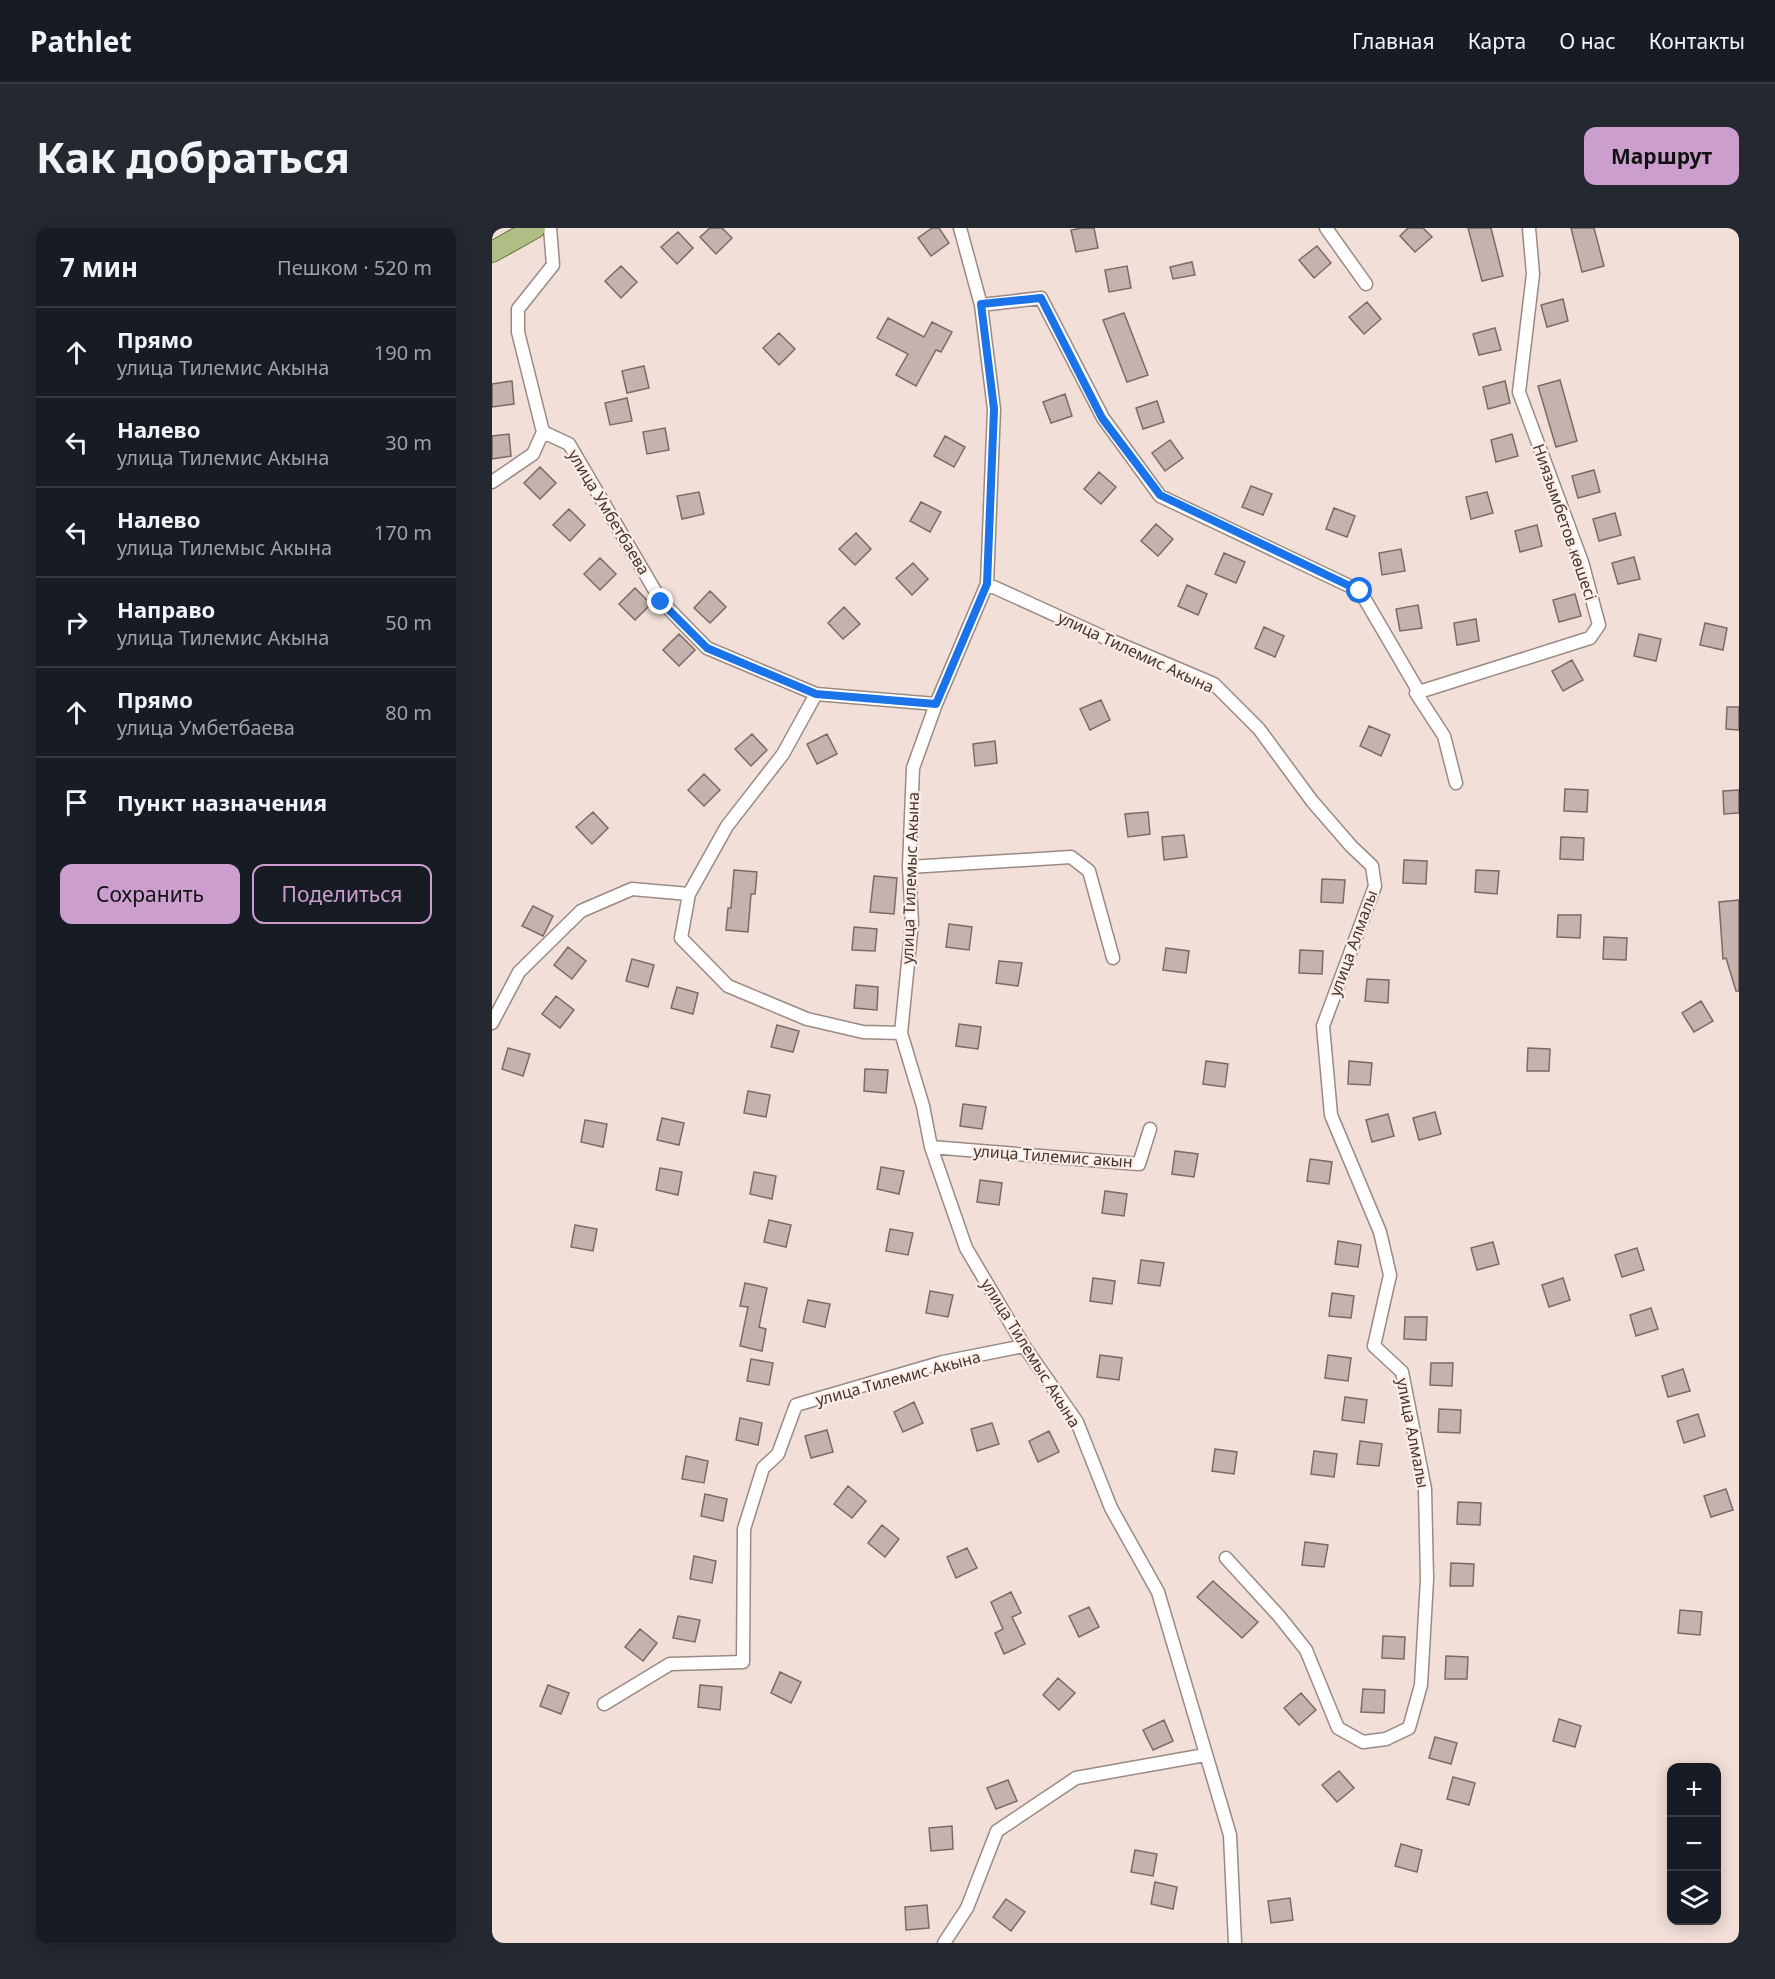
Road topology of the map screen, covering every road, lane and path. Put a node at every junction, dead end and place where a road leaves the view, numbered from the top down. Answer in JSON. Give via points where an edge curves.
{"nodes":[{"id":1,"x":535,"y":228,"type":"edge"},
{"id":2,"x":550,"y":228,"type":"edge"},
{"id":3,"x":960,"y":228,"type":"edge"},
{"id":4,"x":1326,"y":228,"type":"edge"},
{"id":5,"x":1529,"y":228,"type":"edge"},
{"id":6,"x":492,"y":252,"type":"edge"},
{"id":7,"x":1366,"y":284,"type":"dead end"},
{"id":8,"x":981,"y":304,"type":"junction"},
{"id":9,"x":543,"y":432,"type":"junction"},
{"id":10,"x":492,"y":483,"type":"edge"},
{"id":11,"x":987,"y":584,"type":"junction"},
{"id":12,"x":1419,"y":692,"type":"junction"},
{"id":13,"x":816,"y":694,"type":"junction"},
{"id":14,"x":936,"y":704,"type":"junction"},
{"id":15,"x":1456,"y":783,"type":"dead end"},
{"id":16,"x":1312,"y":801,"type":"joint"},
{"id":17,"x":909,"y":867,"type":"junction"},
{"id":18,"x":689,"y":894,"type":"junction"},
{"id":19,"x":1113,"y":958,"type":"dead end"},
{"id":20,"x":492,"y":1023,"type":"edge"},
{"id":21,"x":901,"y":1033,"type":"junction"},
{"id":22,"x":1150,"y":1129,"type":"dead end"},
{"id":23,"x":931,"y":1147,"type":"junction"},
{"id":24,"x":1024,"y":1346,"type":"junction"},
{"id":25,"x":1226,"y":1558,"type":"dead end"},
{"id":26,"x":604,"y":1704,"type":"dead end"},
{"id":27,"x":1205,"y":1755,"type":"junction"},
{"id":28,"x":944,"y":1943,"type":"edge"},
{"id":29,"x":1235,"y":1943,"type":"edge"}],
"edges":[{"from":1,"to":6,"type":"main road"},
{"from":2,"to":9,"type":"street","via":[[553,265],[518,309],[518,332]]},
{"from":3,"to":8,"type":"street","name":"улица Тилемыс Акына"},
{"from":4,"to":7,"type":"street"},
{"from":5,"to":12,"type":"street","name":"Ниязымбетов көшесі","via":[[1533,274],[1519,392],[1582,562],[1599,625],[1590,638]]},
{"from":8,"to":11,"type":"street","name":"улица Тилемыс Акына","via":[[994,409]]},
{"from":8,"to":12,"type":"street","via":[[1041,298],[1102,418],[1160,495],[1360,591]]},
{"from":9,"to":10,"type":"street","via":[[533,454]]},
{"from":9,"to":13,"type":"street","name":"улица Умбетбаева","via":[[569,444],[661,602],[707,648]]},
{"from":11,"to":14,"type":"street","name":"улица Тилемыс Акына"},
{"from":11,"to":16,"type":"street","name":"улица Тилемис Акына","via":[[1214,684],[1259,729]]},
{"from":12,"to":15,"type":"street","via":[[1416,693],[1444,736]]},
{"from":13,"to":14,"type":"street"},
{"from":13,"to":18,"type":"street","via":[[783,754],[727,826]]},
{"from":14,"to":17,"type":"street","name":"улица Тилемыс Акына","via":[[913,768]]},
{"from":16,"to":25,"type":"street","name":"улица Алмалы","via":[[1372,866],[1375,886],[1323,1026],[1331,1115],[1380,1232],[1390,1275],[1374,1346],[1402,1372],[1425,1489],[1427,1579],[1421,1685],[1409,1728],[1386,1739],[1363,1742],[1338,1728],[1306,1650]]},
{"from":17,"to":19,"type":"street","via":[[1071,857],[1089,871]]},
{"from":17,"to":21,"type":"street","name":"улица Тилемыс Акына","via":[[912,922]]},
{"from":18,"to":20,"type":"street","via":[[632,888],[581,910],[519,972]]},
{"from":18,"to":21,"type":"street","via":[[681,938],[728,986],[807,1019],[863,1032]]},
{"from":21,"to":23,"type":"street","name":"улица Тилемыс Акына"},
{"from":22,"to":23,"type":"street","name":"улица Тилемис акын","via":[[1139,1164]]},
{"from":23,"to":24,"type":"street","name":"улица Тилемыс Акына","via":[[966,1248]]},
{"from":24,"to":26,"type":"street","name":"улица Тилемис Акына","via":[[944,1362],[796,1405],[778,1454],[763,1468],[744,1529],[743,1662],[670,1664]]},
{"from":24,"to":27,"type":"street","name":"улица Тилемыс Акына","via":[[1077,1422],[1111,1508],[1158,1592]]},
{"from":27,"to":28,"type":"street","via":[[1076,1778],[997,1831],[967,1908]]},
{"from":27,"to":29,"type":"street","name":"улица Тилемыс Акына","via":[[1230,1835]]}]}
